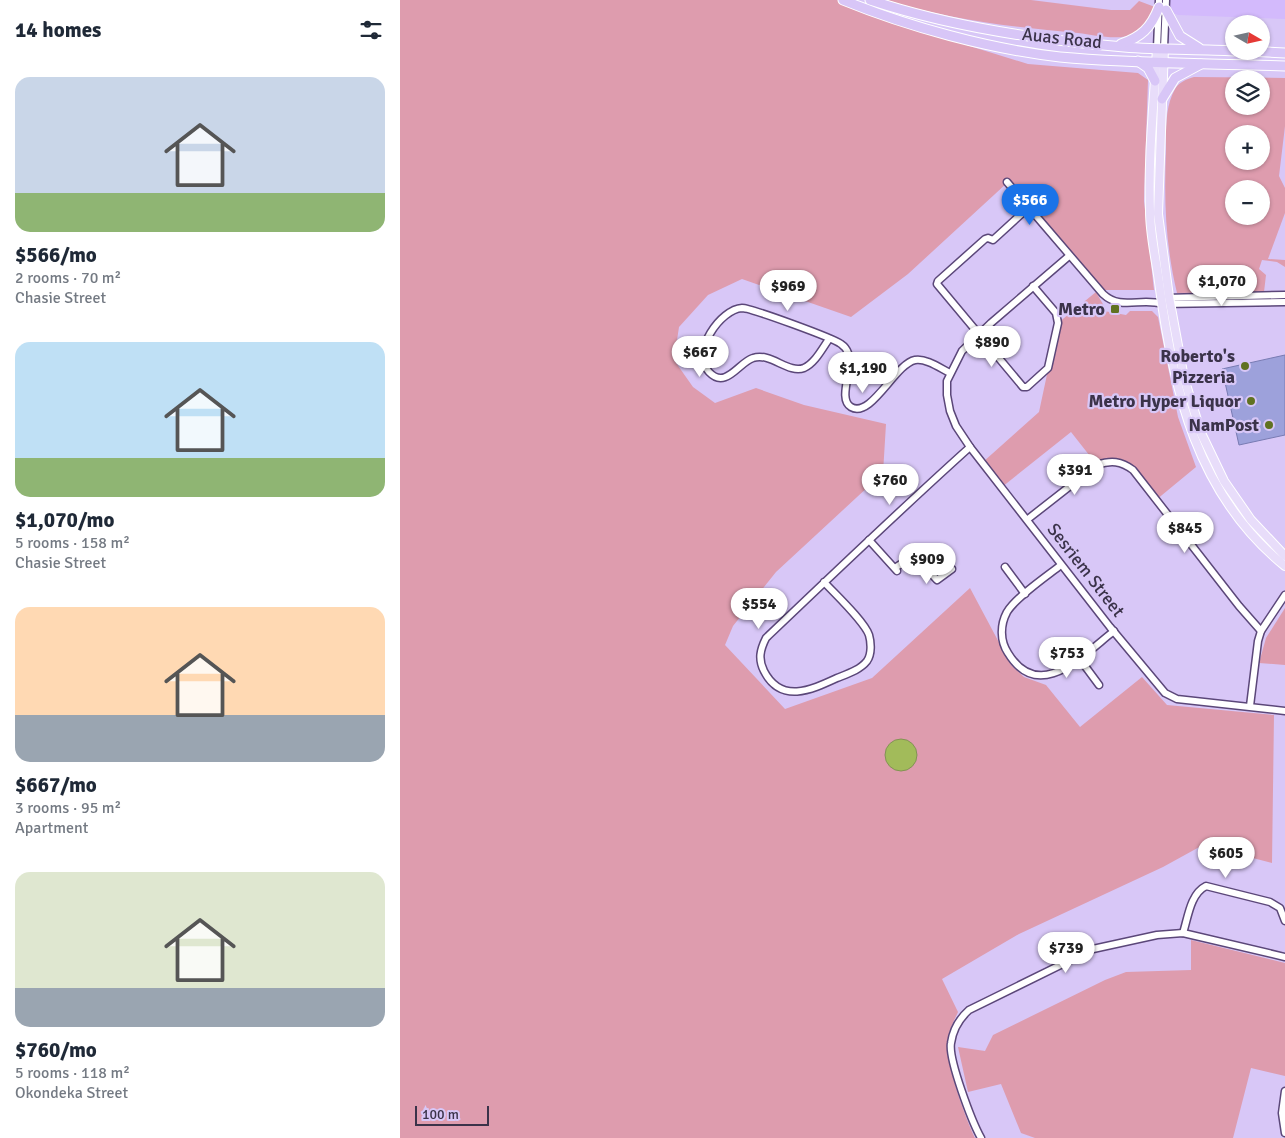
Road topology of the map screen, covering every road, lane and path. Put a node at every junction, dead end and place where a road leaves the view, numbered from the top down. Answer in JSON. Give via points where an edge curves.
{"nodes":[{"id":1,"x":843,"y":0,"type":"edge"},
{"id":2,"x":870,"y":0,"type":"edge"},
{"id":3,"x":1166,"y":0,"type":"edge"},
{"id":4,"x":1161,"y":6,"type":"edge"},
{"id":5,"x":1116,"y":46,"type":"junction"},
{"id":6,"x":1161,"y":48,"type":"junction"},
{"id":7,"x":1202,"y":49,"type":"junction"},
{"id":8,"x":1225,"y":50,"type":"edge"},
{"id":9,"x":1270,"y":52,"type":"edge"},
{"id":10,"x":1285,"y":53,"type":"edge"},
{"id":11,"x":1138,"y":61,"type":"junction"},
{"id":12,"x":1160,"y":62,"type":"junction"},
{"id":13,"x":1203,"y":63,"type":"junction"},
{"id":14,"x":1285,"y":66,"type":"edge"},
{"id":15,"x":1155,"y":81,"type":"junction"},
{"id":16,"x":1162,"y":98,"type":"junction"},
{"id":17,"x":1007,"y":182,"type":"dead end"},
{"id":18,"x":1028,"y":208,"type":"junction"},
{"id":19,"x":1069,"y":256,"type":"junction"},
{"id":20,"x":1034,"y":286,"type":"junction"},
{"id":21,"x":1285,"y":295,"type":"edge"},
{"id":22,"x":1163,"y":301,"type":"junction"},
{"id":23,"x":1285,"y":302,"type":"edge"},
{"id":24,"x":978,"y":335,"type":"junction"},
{"id":25,"x":828,"y":339,"type":"junction"},
{"id":26,"x":950,"y":373,"type":"junction"},
{"id":27,"x":970,"y":446,"type":"junction"},
{"id":28,"x":1028,"y":519,"type":"junction"},
{"id":29,"x":869,"y":540,"type":"junction"},
{"id":30,"x":1285,"y":556,"type":"edge"},
{"id":31,"x":1062,"y":565,"type":"junction"},
{"id":32,"x":1285,"y":566,"type":"edge"},
{"id":33,"x":1005,"y":567,"type":"dead end"},
{"id":34,"x":952,"y":569,"type":"dead end"},
{"id":35,"x":824,"y":582,"type":"junction"},
{"id":36,"x":1025,"y":594,"type":"junction"},
{"id":37,"x":1285,"y":595,"type":"edge"},
{"id":38,"x":1114,"y":631,"type":"junction"},
{"id":39,"x":1261,"y":631,"type":"junction"},
{"id":40,"x":1079,"y":658,"type":"junction"},
{"id":41,"x":1099,"y":685,"type":"dead end"},
{"id":42,"x":1250,"y":706,"type":"junction"},
{"id":43,"x":1285,"y":710,"type":"edge"},
{"id":44,"x":1285,"y":921,"type":"edge"},
{"id":45,"x":1183,"y":933,"type":"junction"},
{"id":46,"x":1285,"y":957,"type":"edge"},
{"id":47,"x":1285,"y":1091,"type":"edge"},
{"id":48,"x":1285,"y":1132,"type":"edge"},
{"id":49,"x":981,"y":1138,"type":"edge"}],
"edges":[{"from":1,"to":11,"type":"highway","name":"Auas Road","via":[[916,25],[1013,49]]},
{"from":2,"to":5,"type":"highway","name":"Auas Road","via":[[944,21]]},
{"from":3,"to":4,"type":"street"},
{"from":4,"to":5,"type":"highway","via":[[1145,32]]},
{"from":4,"to":6,"type":"street"},
{"from":4,"to":7,"type":"highway","via":[[1180,36]]},
{"from":5,"to":6,"type":"highway","name":"Auas Road"},
{"from":6,"to":7,"type":"highway","name":"Auas Road"},
{"from":6,"to":12,"type":"main road"},
{"from":7,"to":8,"type":"highway","name":"Auas Road"},
{"from":9,"to":10,"type":"highway"},
{"from":11,"to":12,"type":"highway","name":"Auas Road"},
{"from":11,"to":15,"type":"highway","via":[[1148,68]]},
{"from":12,"to":13,"type":"highway","name":"Auas Road"},
{"from":12,"to":15,"type":"main road"},
{"from":12,"to":16,"type":"main road"},
{"from":13,"to":14,"type":"highway","name":"Auas Road"},
{"from":13,"to":16,"type":"highway","via":[[1175,78]]},
{"from":15,"to":22,"type":"main road","via":[[1150,214]]},
{"from":16,"to":22,"type":"main road","via":[[1158,214]]},
{"from":17,"to":18,"type":"street"},
{"from":18,"to":19,"type":"street"},
{"from":18,"to":24,"type":"street","via":[[993,240],[986,239],[938,281],[938,287]]},
{"from":19,"to":20,"type":"street","name":"Sesriem Street"},
{"from":19,"to":22,"type":"street","via":[[1114,302]]},
{"from":20,"to":24,"type":"street","name":"Sesriem Street"},
{"from":20,"to":24,"type":"street","via":[[1058,317],[1050,364],[1044,373],[1023,387]]},
{"from":21,"to":22,"type":"street"},
{"from":22,"to":23,"type":"street"},
{"from":22,"to":30,"type":"main road","via":[[1192,408],[1210,455],[1251,520]]},
{"from":22,"to":32,"type":"main road","via":[[1175,380],[1204,464],[1243,525]]},
{"from":24,"to":26,"type":"street","name":"Sesriem Street","via":[[962,351]]},
{"from":25,"to":25,"type":"street","via":[[742,308],[733,310],[710,334],[703,345],[702,355],[708,371],[722,377],[734,374],[755,357],[796,369],[805,368]]},
{"from":25,"to":26,"type":"street","via":[[842,345],[848,352],[850,366],[846,400],[852,408],[867,406],[913,360]]},
{"from":26,"to":27,"type":"street","name":"Sesriem Street","via":[[947,395],[950,411]]},
{"from":27,"to":28,"type":"street","name":"Sesriem Street"},
{"from":27,"to":29,"type":"street"},
{"from":28,"to":31,"type":"street","name":"Sesriem Street"},
{"from":28,"to":39,"type":"street","via":[[1098,465],[1111,461],[1126,464]]},
{"from":29,"to":34,"type":"street","via":[[896,569],[914,555],[935,582]]},
{"from":29,"to":35,"type":"street"},
{"from":31,"to":36,"type":"street"},
{"from":31,"to":38,"type":"street","name":"Sesriem Street"},
{"from":33,"to":36,"type":"street"},
{"from":35,"to":35,"type":"street","via":[[766,638],[760,650],[764,670],[771,682],[781,689],[810,690],[858,669],[867,660],[870,652],[868,633]]},
{"from":36,"to":40,"type":"street","via":[[1008,610],[1002,629],[1003,642],[1015,663],[1029,674],[1044,676],[1058,673]]},
{"from":37,"to":39,"type":"street"},
{"from":38,"to":40,"type":"street"},
{"from":38,"to":42,"type":"street","name":"Sesriem Street","via":[[1158,686],[1170,696]]},
{"from":39,"to":42,"type":"street"},
{"from":40,"to":41,"type":"street"},
{"from":42,"to":43,"type":"street","name":"Sesriem Street"},
{"from":44,"to":45,"type":"street","via":[[1280,908],[1270,902],[1206,886],[1194,898]]},
{"from":45,"to":46,"type":"street"},
{"from":45,"to":49,"type":"street","via":[[1157,935],[1093,949],[969,1010],[960,1018],[950,1045],[968,1109]]},
{"from":47,"to":48,"type":"street","via":[[1282,1113]]}]}
